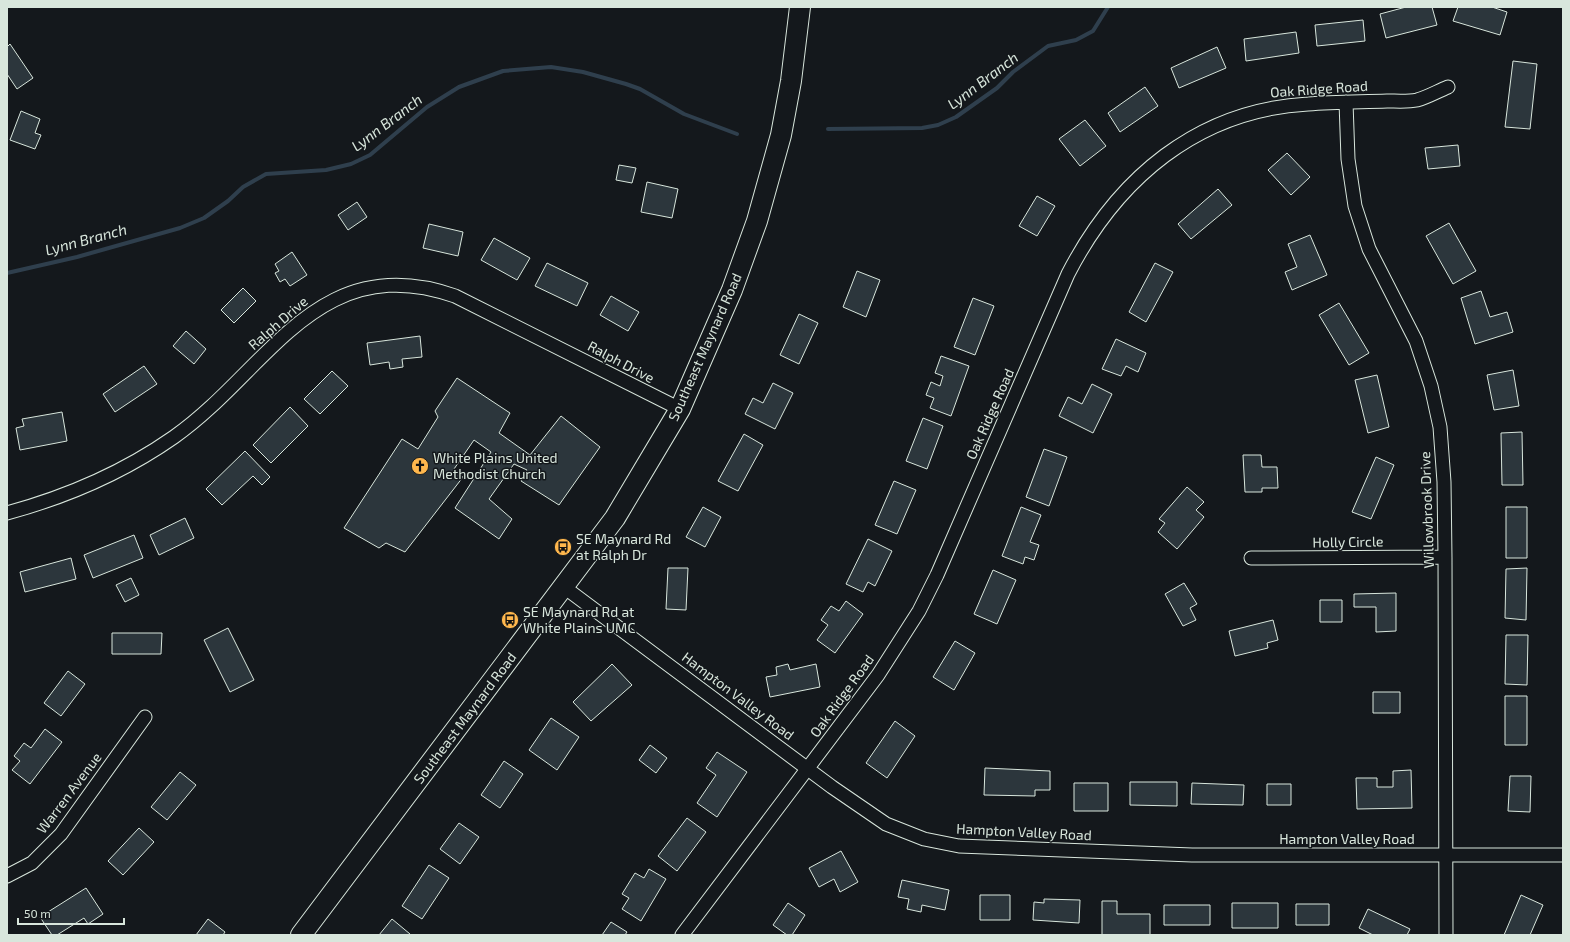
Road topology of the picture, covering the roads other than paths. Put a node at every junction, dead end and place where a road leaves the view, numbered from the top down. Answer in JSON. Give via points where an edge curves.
{"nodes":[{"id":1,"x":800,"y":7,"type":"edge"},
{"id":2,"x":1448,"y":87,"type":"dead end"},
{"id":3,"x":1346,"y":102,"type":"junction"},
{"id":4,"x":680,"y":409,"type":"junction"},
{"id":5,"x":7,"y":513,"type":"edge"},
{"id":6,"x":1445,"y":557,"type":"junction"},
{"id":7,"x":1251,"y":558,"type":"dead end"},
{"id":8,"x":564,"y":587,"type":"junction"},
{"id":9,"x":144,"y":717,"type":"dead end"},
{"id":10,"x":808,"y":768,"type":"junction"},
{"id":11,"x":1446,"y":854,"type":"junction"},
{"id":12,"x":1563,"y":855,"type":"edge"},
{"id":13,"x":7,"y":876,"type":"edge"},
{"id":14,"x":301,"y":935,"type":"edge"},
{"id":15,"x":682,"y":935,"type":"edge"},
{"id":16,"x":1446,"y":935,"type":"edge"}],
"edges":[{"from":1,"to":4,"type":"main road","name":"Southeast Maynard Road","via":[[781,135],[757,221],[732,290]]},
{"from":2,"to":3,"type":"street","name":"Oak Ridge Road","via":[[1416,100]]},
{"from":3,"to":6,"type":"street","name":"Willowbrook Drive","via":[[1348,159],[1355,206],[1369,249],[1416,341],[1435,400],[1442,453]]},
{"from":3,"to":10,"type":"street","name":"Oak Ridge Road","via":[[1262,110],[1216,126],[1151,165],[1106,212],[1068,274],[919,611],[884,667]]},
{"from":4,"to":5,"type":"street","name":"Ralph Drive","via":[[455,296],[410,285],[380,286],[347,294],[321,306],[296,325],[197,419],[151,451],[82,487],[35,506]]},
{"from":4,"to":8,"type":"main road","name":"Southeast Maynard Road","via":[[615,518]]},
{"from":6,"to":7,"type":"street","name":"Holly Circle"},
{"from":6,"to":11,"type":"street","name":"Willowbrook Drive"},
{"from":8,"to":10,"type":"street","name":"Hampton Valley Road"},
{"from":8,"to":14,"type":"main road","name":"Southeast Maynard Road"},
{"from":9,"to":13,"type":"street","name":"Warren Avenue","via":[[61,834],[32,863]]},
{"from":10,"to":11,"type":"street","name":"Hampton Valley Road","via":[[886,824],[924,839],[945,844],[1192,855]]},
{"from":10,"to":15,"type":"street","name":"Oak Ridge Road"},
{"from":11,"to":12,"type":"street","name":"Hampton Valley Road"},
{"from":11,"to":16,"type":"street","name":"Willowbrook Drive"}]}
